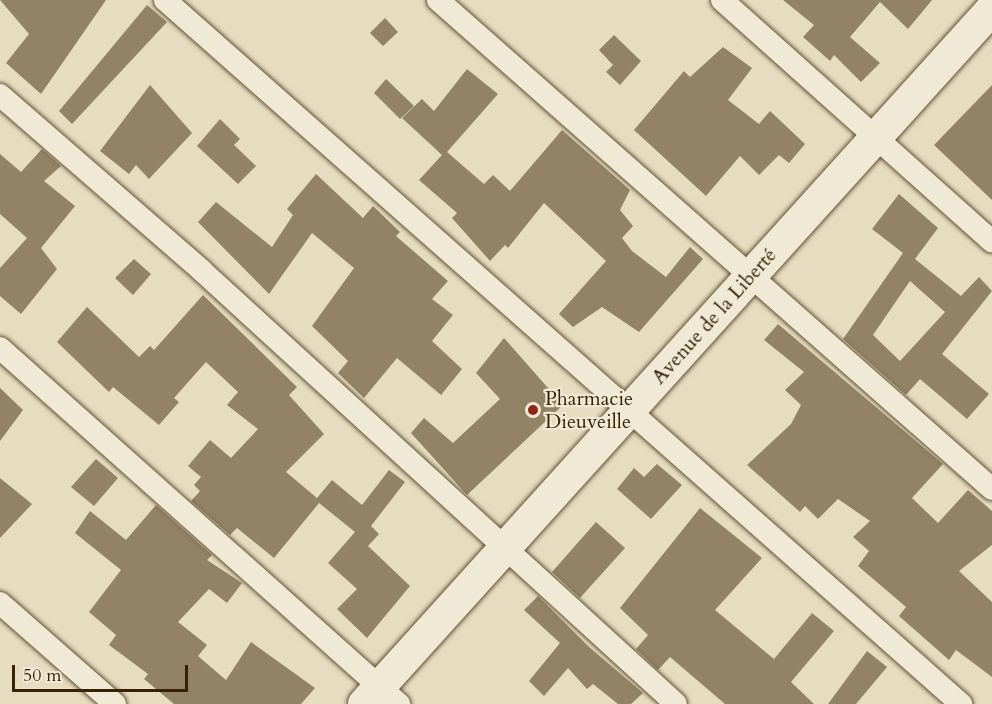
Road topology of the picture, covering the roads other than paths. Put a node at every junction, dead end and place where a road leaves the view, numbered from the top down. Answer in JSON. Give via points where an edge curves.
{"nodes":[{"id":1,"x":165,"y":0,"type":"edge"},
{"id":2,"x":438,"y":0,"type":"edge"},
{"id":3,"x":722,"y":0,"type":"edge"},
{"id":4,"x":992,"y":9,"type":"edge"},
{"id":5,"x":0,"y":95,"type":"edge"},
{"id":6,"x":874,"y":135,"type":"junction"},
{"id":7,"x":992,"y":241,"type":"edge"},
{"id":8,"x":750,"y":278,"type":"junction"},
{"id":9,"x":0,"y":348,"type":"edge"},
{"id":10,"x":630,"y":408,"type":"junction"},
{"id":11,"x":992,"y":489,"type":"edge"},
{"id":12,"x":503,"y":550,"type":"junction"},
{"id":13,"x":0,"y":603,"type":"edge"},
{"id":14,"x":380,"y":698,"type":"edge"},
{"id":15,"x":115,"y":704,"type":"edge"},
{"id":16,"x":676,"y":704,"type":"edge"},
{"id":17,"x":961,"y":704,"type":"edge"}],
"edges":[{"from":1,"to":10,"type":"street"},
{"from":2,"to":8,"type":"street"},
{"from":3,"to":6,"type":"street"},
{"from":4,"to":6,"type":"street","name":"Avenue de la Liberté"},
{"from":5,"to":12,"type":"street","via":[[201,270]]},
{"from":6,"to":7,"type":"street"},
{"from":6,"to":8,"type":"street","name":"Avenue de la Liberté"},
{"from":8,"to":10,"type":"street","name":"Avenue de la Liberté"},
{"from":8,"to":11,"type":"street"},
{"from":9,"to":14,"type":"street"},
{"from":10,"to":12,"type":"street","name":"Avenue de la Liberté"},
{"from":10,"to":17,"type":"street"},
{"from":12,"to":14,"type":"street","name":"Avenue de la Liberté"},
{"from":12,"to":16,"type":"street"},
{"from":13,"to":15,"type":"street"}]}
